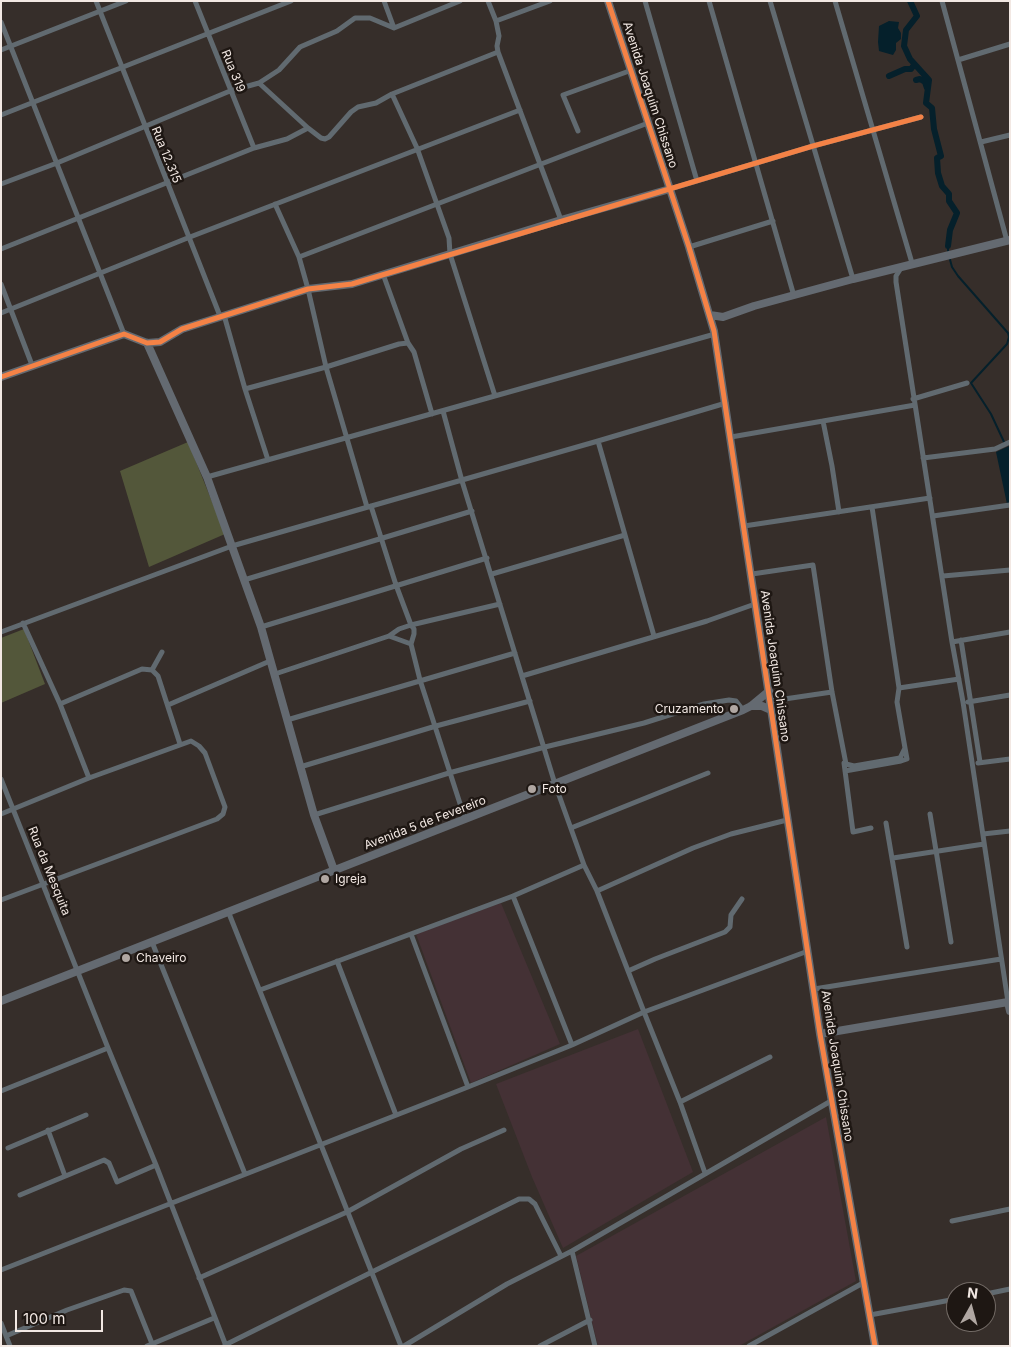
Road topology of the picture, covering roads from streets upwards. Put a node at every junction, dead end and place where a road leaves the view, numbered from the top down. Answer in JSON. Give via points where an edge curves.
{"nodes":[{"id":1,"x":96,"y":1,"type":"edge"},
{"id":2,"x":126,"y":1,"type":"edge"},
{"id":3,"x":194,"y":1,"type":"edge"},
{"id":4,"x":291,"y":1,"type":"edge"},
{"id":5,"x":384,"y":1,"type":"edge"},
{"id":6,"x":460,"y":1,"type":"edge"},
{"id":7,"x":488,"y":1,"type":"edge"},
{"id":8,"x":550,"y":1,"type":"edge"},
{"id":9,"x":608,"y":1,"type":"edge"},
{"id":10,"x":645,"y":1,"type":"edge"},
{"id":11,"x":709,"y":1,"type":"edge"},
{"id":12,"x":770,"y":1,"type":"edge"},
{"id":13,"x":836,"y":1,"type":"edge"},
{"id":14,"x":942,"y":1,"type":"edge"},
{"id":15,"x":100,"y":12,"type":"junction"},
{"id":16,"x":496,"y":21,"type":"junction"},
{"id":17,"x":1,"y":22,"type":"edge"},
{"id":18,"x":394,"y":28,"type":"junction"},
{"id":19,"x":207,"y":34,"type":"junction"},
{"id":20,"x":1010,"y":44,"type":"edge"},
{"id":21,"x":11,"y":46,"type":"junction"},
{"id":22,"x":1,"y":50,"type":"edge"},
{"id":23,"x":498,"y":52,"type":"junction"},
{"id":24,"x":958,"y":60,"type":"junction"},
{"id":25,"x":122,"y":68,"type":"junction"},
{"id":26,"x":632,"y":70,"type":"junction"},
{"id":27,"x":259,"y":83,"type":"junction"},
{"id":28,"x":230,"y":91,"type":"junction"},
{"id":29,"x":392,"y":94,"type":"junction"},
{"id":30,"x":32,"y":103,"type":"junction"},
{"id":31,"x":520,"y":110,"type":"junction"},
{"id":32,"x":1,"y":115,"type":"edge"},
{"id":33,"x":921,"y":117,"type":"dead end"},
{"id":34,"x":648,"y":123,"type":"junction"},
{"id":35,"x":144,"y":126,"type":"junction"},
{"id":36,"x":308,"y":128,"type":"junction"},
{"id":37,"x":873,"y":130,"type":"junction"},
{"id":38,"x":578,"y":131,"type":"dead end"},
{"id":39,"x":1010,"y":135,"type":"edge"},
{"id":40,"x":981,"y":142,"type":"junction"},
{"id":41,"x":813,"y":146,"type":"junction"},
{"id":42,"x":254,"y":148,"type":"junction"},
{"id":43,"x":417,"y":148,"type":"junction"},
{"id":44,"x":57,"y":163,"type":"junction"},
{"id":45,"x":755,"y":163,"type":"junction"},
{"id":46,"x":540,"y":164,"type":"junction"},
{"id":47,"x":697,"y":181,"type":"junction"},
{"id":48,"x":167,"y":183,"type":"junction"},
{"id":49,"x":1,"y":184,"type":"edge"},
{"id":50,"x":670,"y":189,"type":"junction"},
{"id":51,"x":275,"y":204,"type":"junction"},
{"id":52,"x":437,"y":205,"type":"junction"},
{"id":53,"x":78,"y":220,"type":"junction"},
{"id":54,"x":561,"y":220,"type":"junction"},
{"id":55,"x":773,"y":221,"type":"junction"},
{"id":56,"x":190,"y":237,"type":"junction"},
{"id":57,"x":1008,"y":241,"type":"edge"},
{"id":58,"x":689,"y":247,"type":"junction"},
{"id":59,"x":1,"y":249,"type":"edge"},
{"id":60,"x":450,"y":254,"type":"junction"},
{"id":61,"x":298,"y":257,"type":"junction"},
{"id":62,"x":912,"y":263,"type":"junction"},
{"id":63,"x":903,"y":266,"type":"junction"},
{"id":64,"x":882,"y":271,"type":"junction"},
{"id":65,"x":101,"y":273,"type":"junction"},
{"id":66,"x":383,"y":274,"type":"junction"},
{"id":67,"x":853,"y":279,"type":"junction"},
{"id":68,"x":896,"y":282,"type":"junction"},
{"id":69,"x":1,"y":284,"type":"edge"},
{"id":70,"x":308,"y":289,"type":"junction"},
{"id":71,"x":794,"y":296,"type":"junction"},
{"id":72,"x":763,"y":304,"type":"junction"},
{"id":73,"x":12,"y":309,"type":"junction"},
{"id":74,"x":1,"y":313,"type":"edge"},
{"id":75,"x":222,"y":315,"type":"junction"},
{"id":76,"x":710,"y":315,"type":"junction"},
{"id":77,"x":714,"y":332,"type":"junction"},
{"id":78,"x":124,"y":334,"type":"junction"},
{"id":79,"x":147,"y":343,"type":"junction"},
{"id":80,"x":408,"y":343,"type":"junction"},
{"id":81,"x":32,"y":366,"type":"junction"},
{"id":82,"x":326,"y":367,"type":"junction"},
{"id":83,"x":1,"y":377,"type":"edge"},
{"id":84,"x":967,"y":383,"type":"dead end"},
{"id":85,"x":245,"y":389,"type":"junction"},
{"id":86,"x":495,"y":396,"type":"junction"},
{"id":87,"x":914,"y":399,"type":"junction"},
{"id":88,"x":726,"y":403,"type":"junction"},
{"id":89,"x":915,"y":405,"type":"junction"},
{"id":90,"x":443,"y":411,"type":"junction"},
{"id":91,"x":432,"y":414,"type":"junction"},
{"id":92,"x":822,"y":421,"type":"junction"},
{"id":93,"x":347,"y":437,"type":"junction"},
{"id":94,"x":731,"y":437,"type":"junction"},
{"id":95,"x":598,"y":441,"type":"junction"},
{"id":96,"x":1009,"y":442,"type":"edge"},
{"id":97,"x":923,"y":458,"type":"junction"},
{"id":98,"x":268,"y":460,"type":"junction"},
{"id":99,"x":207,"y":478,"type":"junction"},
{"id":100,"x":462,"y":481,"type":"junction"},
{"id":101,"x":930,"y":498,"type":"junction"},
{"id":102,"x":1010,"y":505,"type":"edge"},
{"id":103,"x":369,"y":507,"type":"junction"},
{"id":104,"x":872,"y":507,"type":"junction"},
{"id":105,"x":472,"y":511,"type":"junction"},
{"id":106,"x":839,"y":512,"type":"junction"},
{"id":107,"x":933,"y":516,"type":"junction"},
{"id":108,"x":744,"y":526,"type":"junction"},
{"id":109,"x":625,"y":535,"type":"junction"},
{"id":110,"x":380,"y":538,"type":"junction"},
{"id":111,"x":232,"y":546,"type":"junction"},
{"id":112,"x":487,"y":558,"type":"junction"},
{"id":113,"x":1010,"y":570,"type":"edge"},
{"id":114,"x":492,"y":574,"type":"junction"},
{"id":115,"x":752,"y":574,"type":"junction"},
{"id":116,"x":942,"y":576,"type":"junction"},
{"id":117,"x":244,"y":580,"type":"junction"},
{"id":118,"x":396,"y":585,"type":"junction"},
{"id":119,"x":500,"y":604,"type":"junction"},
{"id":120,"x":755,"y":604,"type":"junction"},
{"id":121,"x":23,"y":623,"type":"junction"},
{"id":122,"x":411,"y":625,"type":"junction"},
{"id":123,"x":261,"y":627,"type":"junction"},
{"id":124,"x":1,"y":632,"type":"edge"},
{"id":125,"x":1010,"y":632,"type":"edge"},
{"id":126,"x":389,"y":636,"type":"junction"},
{"id":127,"x":654,"y":636,"type":"junction"},
{"id":128,"x":961,"y":640,"type":"junction"},
{"id":129,"x":952,"y":642,"type":"junction"},
{"id":130,"x":411,"y":644,"type":"junction"},
{"id":131,"x":162,"y":652,"type":"dead end"},
{"id":132,"x":515,"y":653,"type":"junction"},
{"id":133,"x":270,"y":661,"type":"junction"},
{"id":134,"x":152,"y":670,"type":"junction"},
{"id":135,"x":275,"y":674,"type":"junction"},
{"id":136,"x":522,"y":676,"type":"junction"},
{"id":137,"x":958,"y":679,"type":"junction"},
{"id":138,"x":420,"y":680,"type":"junction"},
{"id":139,"x":900,"y":688,"type":"junction"},
{"id":140,"x":769,"y":691,"type":"junction"},
{"id":141,"x":832,"y":692,"type":"junction"},
{"id":142,"x":1010,"y":695,"type":"edge"},
{"id":143,"x":530,"y":701,"type":"junction"},
{"id":144,"x":771,"y":701,"type":"junction"},
{"id":145,"x":971,"y":701,"type":"junction"},
{"id":146,"x":963,"y":702,"type":"junction"},
{"id":147,"x":60,"y":704,"type":"junction"},
{"id":148,"x":168,"y":705,"type":"junction"},
{"id":149,"x":751,"y":706,"type":"junction"},
{"id":150,"x":741,"y":710,"type":"junction"},
{"id":151,"x":771,"y":710,"type":"junction"},
{"id":152,"x":287,"y":720,"type":"junction"},
{"id":153,"x":436,"y":726,"type":"junction"},
{"id":154,"x":180,"y":744,"type":"junction"},
{"id":155,"x":545,"y":747,"type":"junction"},
{"id":156,"x":905,"y":748,"type":"junction"},
{"id":157,"x":844,"y":757,"type":"junction"},
{"id":158,"x":1010,"y":759,"type":"edge"},
{"id":159,"x":980,"y":762,"type":"junction"},
{"id":160,"x":972,"y":764,"type":"junction"},
{"id":161,"x":300,"y":767,"type":"junction"},
{"id":162,"x":845,"y":770,"type":"junction"},
{"id":163,"x":449,"y":773,"type":"junction"},
{"id":164,"x":708,"y":773,"type":"dead end"},
{"id":165,"x":89,"y":778,"type":"junction"},
{"id":166,"x":1,"y":779,"type":"edge"},
{"id":167,"x":556,"y":784,"type":"junction"},
{"id":168,"x":13,"y":810,"type":"junction"},
{"id":169,"x":1,"y":814,"type":"edge"},
{"id":170,"x":930,"y":814,"type":"dead end"},
{"id":171,"x":314,"y":815,"type":"junction"},
{"id":172,"x":465,"y":819,"type":"junction"},
{"id":173,"x":787,"y":820,"type":"junction"},
{"id":174,"x":886,"y":823,"type":"dead end"},
{"id":175,"x":571,"y":828,"type":"junction"},
{"id":176,"x":872,"y":828,"type":"dead end"},
{"id":177,"x":1010,"y":831,"type":"edge"},
{"id":178,"x":983,"y":834,"type":"junction"},
{"id":179,"x":984,"y":844,"type":"junction"},
{"id":180,"x":936,"y":852,"type":"junction"},
{"id":181,"x":893,"y":858,"type":"junction"},
{"id":182,"x":584,"y":865,"type":"junction"},
{"id":183,"x":334,"y":870,"type":"junction"},
{"id":184,"x":43,"y":883,"type":"junction"},
{"id":185,"x":597,"y":891,"type":"junction"},
{"id":186,"x":513,"y":896,"type":"junction"},
{"id":187,"x":742,"y":899,"type":"dead end"},
{"id":188,"x":1,"y":900,"type":"edge"},
{"id":189,"x":228,"y":911,"type":"junction"},
{"id":190,"x":411,"y":934,"type":"junction"},
{"id":191,"x":152,"y":942,"type":"junction"},
{"id":192,"x":950,"y":942,"type":"dead end"},
{"id":193,"x":907,"y":947,"type":"dead end"},
{"id":194,"x":808,"y":951,"type":"junction"},
{"id":195,"x":1002,"y":959,"type":"junction"},
{"id":196,"x":337,"y":961,"type":"junction"},
{"id":197,"x":78,"y":971,"type":"junction"},
{"id":198,"x":628,"y":971,"type":"junction"},
{"id":199,"x":814,"y":989,"type":"junction"},
{"id":200,"x":260,"y":990,"type":"junction"},
{"id":201,"x":1,"y":1001,"type":"edge"},
{"id":202,"x":1008,"y":1002,"type":"junction"},
{"id":203,"x":1010,"y":1011,"type":"edge"},
{"id":204,"x":644,"y":1012,"type":"junction"},
{"id":205,"x":820,"y":1034,"type":"junction"},
{"id":206,"x":572,"y":1044,"type":"junction"},
{"id":207,"x":108,"y":1048,"type":"junction"},
{"id":208,"x":770,"y":1056,"type":"dead end"},
{"id":209,"x":468,"y":1087,"type":"junction"},
{"id":210,"x":1,"y":1091,"type":"edge"},
{"id":211,"x":831,"y":1101,"type":"junction"},
{"id":212,"x":680,"y":1102,"type":"junction"},
{"id":213,"x":86,"y":1115,"type":"dead end"},
{"id":214,"x":396,"y":1116,"type":"junction"},
{"id":215,"x":48,"y":1130,"type":"junction"},
{"id":216,"x":504,"y":1130,"type":"dead end"},
{"id":217,"x":320,"y":1144,"type":"junction"},
{"id":218,"x":8,"y":1148,"type":"dead end"},
{"id":219,"x":156,"y":1165,"type":"junction"},
{"id":220,"x":705,"y":1173,"type":"junction"},
{"id":221,"x":245,"y":1174,"type":"junction"},
{"id":222,"x":65,"y":1176,"type":"junction"},
{"id":223,"x":20,"y":1195,"type":"dead end"},
{"id":224,"x":170,"y":1204,"type":"junction"},
{"id":225,"x":1010,"y":1209,"type":"edge"},
{"id":226,"x":347,"y":1212,"type":"junction"},
{"id":227,"x":952,"y":1221,"type":"dead end"},
{"id":228,"x":572,"y":1251,"type":"junction"},
{"id":229,"x":561,"y":1256,"type":"junction"},
{"id":230,"x":1,"y":1270,"type":"edge"},
{"id":231,"x":372,"y":1273,"type":"junction"},
{"id":232,"x":199,"y":1278,"type":"junction"},
{"id":233,"x":864,"y":1283,"type":"junction"},
{"id":234,"x":1010,"y":1289,"type":"edge"},
{"id":235,"x":996,"y":1292,"type":"edge"},
{"id":236,"x":946,"y":1301,"type":"edge"},
{"id":237,"x":870,"y":1315,"type":"junction"},
{"id":238,"x":214,"y":1318,"type":"junction"},
{"id":239,"x":590,"y":1320,"type":"junction"},
{"id":240,"x":1,"y":1323,"type":"edge"},
{"id":241,"x":6,"y":1336,"type":"junction"},
{"id":242,"x":151,"y":1345,"type":"edge"},
{"id":243,"x":226,"y":1345,"type":"edge"},
{"id":244,"x":10,"y":1346,"type":"edge"},
{"id":245,"x":403,"y":1346,"type":"edge"},
{"id":246,"x":540,"y":1346,"type":"edge"},
{"id":247,"x":595,"y":1346,"type":"edge"},
{"id":248,"x":750,"y":1346,"type":"edge"},
{"id":249,"x":875,"y":1346,"type":"edge"}],
"edges":[{"from":1,"to":15,"type":"street","name":"Rua 12.315"},
{"from":2,"to":15,"type":"street"},
{"from":3,"to":19,"type":"street","name":"Rua 319"},
{"from":4,"to":19,"type":"street"},
{"from":5,"to":18,"type":"street"},
{"from":6,"to":18,"type":"street"},
{"from":7,"to":16,"type":"street"},
{"from":8,"to":16,"type":"street"},
{"from":9,"to":26,"type":"street","name":"Avenida Joaquim Chissano"},
{"from":10,"to":47,"type":"street"},
{"from":11,"to":45,"type":"street"},
{"from":12,"to":41,"type":"street"},
{"from":13,"to":37,"type":"street"},
{"from":14,"to":24,"type":"street"},
{"from":15,"to":21,"type":"street"},
{"from":15,"to":25,"type":"street","name":"Rua 12.315"},
{"from":16,"to":23,"type":"street"},
{"from":17,"to":21,"type":"street"},
{"from":18,"to":27,"type":"street","via":[[370,18],[355,18],[337,31],[300,47],[278,70]]},
{"from":19,"to":25,"type":"street"},
{"from":19,"to":28,"type":"street","name":"Rua 319"},
{"from":20,"to":24,"type":"street"},
{"from":21,"to":22,"type":"street"},
{"from":21,"to":30,"type":"street"},
{"from":23,"to":29,"type":"street"},
{"from":23,"to":31,"type":"street"},
{"from":24,"to":40,"type":"street"},
{"from":25,"to":30,"type":"street"},
{"from":25,"to":35,"type":"street","name":"Rua 12.315"},
{"from":26,"to":34,"type":"street","name":"Avenida Joaquim Chissano"},
{"from":26,"to":38,"type":"street","via":[[562,95]]},
{"from":27,"to":28,"type":"street"},
{"from":27,"to":36,"type":"street"},
{"from":28,"to":35,"type":"street"},
{"from":28,"to":42,"type":"street","name":"Rua 319"},
{"from":29,"to":36,"type":"street","via":[[376,103],[358,107],[325,139]]},
{"from":29,"to":43,"type":"street"},
{"from":30,"to":32,"type":"street"},
{"from":30,"to":44,"type":"street"},
{"from":31,"to":43,"type":"street"},
{"from":31,"to":46,"type":"street"},
{"from":33,"to":37,"type":"street"},
{"from":34,"to":46,"type":"street"},
{"from":34,"to":50,"type":"street","name":"Avenida Joaquim Chissano"},
{"from":35,"to":44,"type":"street"},
{"from":35,"to":48,"type":"street","name":"Rua 12.315"},
{"from":36,"to":42,"type":"street","via":[[287,139]]},
{"from":37,"to":41,"type":"street"},
{"from":37,"to":62,"type":"street"},
{"from":39,"to":40,"type":"street"},
{"from":40,"to":57,"type":"street"},
{"from":41,"to":45,"type":"street"},
{"from":41,"to":67,"type":"street"},
{"from":42,"to":48,"type":"street"},
{"from":43,"to":51,"type":"street"},
{"from":43,"to":52,"type":"street"},
{"from":44,"to":49,"type":"street"},
{"from":44,"to":53,"type":"street"},
{"from":45,"to":47,"type":"street"},
{"from":45,"to":55,"type":"street"},
{"from":46,"to":52,"type":"street"},
{"from":46,"to":54,"type":"street"},
{"from":47,"to":50,"type":"street"},
{"from":48,"to":53,"type":"street"},
{"from":48,"to":56,"type":"street","name":"Rua 12.315"},
{"from":50,"to":54,"type":"street"},
{"from":50,"to":58,"type":"street","name":"Avenida Joaquim Chissano"},
{"from":51,"to":56,"type":"street"},
{"from":51,"to":61,"type":"street"},
{"from":52,"to":60,"type":"street"},
{"from":52,"to":61,"type":"street"},
{"from":53,"to":59,"type":"street"},
{"from":53,"to":65,"type":"street"},
{"from":54,"to":60,"type":"street"},
{"from":55,"to":58,"type":"street"},
{"from":55,"to":71,"type":"street"},
{"from":56,"to":65,"type":"street"},
{"from":56,"to":75,"type":"street","name":"Rua 12.315"},
{"from":57,"to":62,"type":"street"},
{"from":58,"to":76,"type":"street","name":"Avenida Joaquim Chissano"},
{"from":60,"to":66,"type":"street"},
{"from":60,"to":86,"type":"street"},
{"from":61,"to":70,"type":"street"},
{"from":62,"to":63,"type":"street"},
{"from":63,"to":64,"type":"street"},
{"from":63,"to":68,"type":"street","via":[[898,271]]},
{"from":64,"to":67,"type":"street"},
{"from":64,"to":68,"type":"street","via":[[894,277]]},
{"from":65,"to":73,"type":"street"},
{"from":65,"to":78,"type":"street"},
{"from":66,"to":70,"type":"street","via":[[352,284]]},
{"from":66,"to":80,"type":"street"},
{"from":67,"to":71,"type":"street"},
{"from":68,"to":87,"type":"street"},
{"from":69,"to":73,"type":"street"},
{"from":70,"to":75,"type":"street"},
{"from":70,"to":82,"type":"street"},
{"from":71,"to":72,"type":"street"},
{"from":72,"to":76,"type":"street","via":[[723,317]]},
{"from":72,"to":77,"type":"street","via":[[724,321]]},
{"from":73,"to":74,"type":"street"},
{"from":73,"to":81,"type":"street"},
{"from":75,"to":79,"type":"street","via":[[182,329],[160,342]]},
{"from":75,"to":85,"type":"street","name":"Rua 12.315"},
{"from":76,"to":77,"type":"street","name":"Avenida Joaquim Chissano"},
{"from":77,"to":86,"type":"street"},
{"from":77,"to":88,"type":"street","name":"Avenida Joaquim Chissano"},
{"from":78,"to":79,"type":"street"},
{"from":78,"to":81,"type":"street"},
{"from":79,"to":99,"type":"street"},
{"from":80,"to":82,"type":"street"},
{"from":80,"to":91,"type":"street","via":[[414,352]]},
{"from":81,"to":83,"type":"street"},
{"from":82,"to":85,"type":"street"},
{"from":82,"to":93,"type":"street"},
{"from":84,"to":87,"type":"street"},
{"from":85,"to":98,"type":"street","name":"Rua 12.315"},
{"from":86,"to":90,"type":"street"},
{"from":87,"to":89,"type":"street"},
{"from":88,"to":94,"type":"street","name":"Avenida Joaquim Chissano"},
{"from":88,"to":95,"type":"street"},
{"from":89,"to":92,"type":"street"},
{"from":89,"to":97,"type":"street"},
{"from":90,"to":91,"type":"street"},
{"from":90,"to":100,"type":"street"},
{"from":91,"to":93,"type":"street"},
{"from":92,"to":94,"type":"street"},
{"from":92,"to":106,"type":"street"},
{"from":93,"to":98,"type":"street"},
{"from":93,"to":103,"type":"street"},
{"from":94,"to":108,"type":"street","name":"Avenida Joaquim Chissano"},
{"from":95,"to":100,"type":"street"},
{"from":95,"to":109,"type":"street"},
{"from":96,"to":97,"type":"street","via":[[995,449]]},
{"from":97,"to":101,"type":"street"},
{"from":98,"to":99,"type":"street"},
{"from":99,"to":111,"type":"street"},
{"from":100,"to":103,"type":"street"},
{"from":100,"to":105,"type":"street"},
{"from":101,"to":104,"type":"street"},
{"from":101,"to":107,"type":"street"},
{"from":102,"to":107,"type":"street"},
{"from":103,"to":110,"type":"street"},
{"from":103,"to":111,"type":"street"},
{"from":104,"to":106,"type":"street"},
{"from":104,"to":139,"type":"street"},
{"from":105,"to":110,"type":"street"},
{"from":105,"to":112,"type":"street"},
{"from":106,"to":108,"type":"street"},
{"from":107,"to":116,"type":"street"},
{"from":108,"to":115,"type":"street","name":"Avenida Joaquim Chissano"},
{"from":109,"to":114,"type":"street"},
{"from":109,"to":127,"type":"street"},
{"from":110,"to":117,"type":"street"},
{"from":110,"to":118,"type":"street"},
{"from":111,"to":117,"type":"street"},
{"from":111,"to":121,"type":"street"},
{"from":112,"to":114,"type":"street"},
{"from":112,"to":118,"type":"street"},
{"from":113,"to":116,"type":"street"},
{"from":114,"to":119,"type":"street"},
{"from":115,"to":120,"type":"street","name":"Avenida Joaquim Chissano"},
{"from":115,"to":141,"type":"street","via":[[813,565]]},
{"from":116,"to":129,"type":"street"},
{"from":117,"to":123,"type":"street"},
{"from":118,"to":122,"type":"street"},
{"from":118,"to":123,"type":"street"},
{"from":119,"to":122,"type":"street"},
{"from":119,"to":132,"type":"street"},
{"from":120,"to":127,"type":"street"},
{"from":120,"to":140,"type":"street","name":"Avenida Joaquim Chissano"},
{"from":121,"to":124,"type":"street"},
{"from":121,"to":147,"type":"street"},
{"from":122,"to":126,"type":"street"},
{"from":122,"to":130,"type":"street","via":[[414,634]]},
{"from":123,"to":133,"type":"street"},
{"from":125,"to":128,"type":"street"},
{"from":126,"to":130,"type":"street"},
{"from":126,"to":135,"type":"street"},
{"from":127,"to":136,"type":"street"},
{"from":128,"to":129,"type":"street"},
{"from":128,"to":145,"type":"street"},
{"from":129,"to":137,"type":"street"},
{"from":130,"to":138,"type":"street"},
{"from":131,"to":134,"type":"street"},
{"from":132,"to":136,"type":"street"},
{"from":132,"to":138,"type":"street"},
{"from":133,"to":135,"type":"street"},
{"from":133,"to":148,"type":"street"},
{"from":134,"to":147,"type":"street","via":[[142,669]]},
{"from":134,"to":148,"type":"street","via":[[158,676]]},
{"from":135,"to":152,"type":"street"},
{"from":136,"to":143,"type":"street"},
{"from":137,"to":139,"type":"street"},
{"from":137,"to":146,"type":"street"},
{"from":138,"to":152,"type":"street"},
{"from":138,"to":153,"type":"street"},
{"from":139,"to":156,"type":"street","via":[[897,702]]},
{"from":140,"to":144,"type":"street","name":"Avenida Joaquim Chissano"},
{"from":140,"to":149,"type":"street","name":"Avenida 5 de Fevereiro"},
{"from":141,"to":144,"type":"street"},
{"from":141,"to":157,"type":"street"},
{"from":142,"to":145,"type":"street"},
{"from":143,"to":153,"type":"street"},
{"from":143,"to":155,"type":"street"},
{"from":144,"to":151,"type":"street","name":"Avenida Joaquim Chissano"},
{"from":145,"to":146,"type":"street"},
{"from":145,"to":159,"type":"street"},
{"from":146,"to":160,"type":"street"},
{"from":147,"to":165,"type":"street"},
{"from":148,"to":154,"type":"street"},
{"from":149,"to":150,"type":"street","name":"Avenida 5 de Fevereiro"},
{"from":149,"to":151,"type":"street"},
{"from":150,"to":155,"type":"street","via":[[736,701],[721,701]]},
{"from":150,"to":167,"type":"street","name":"Avenida 5 de Fevereiro"},
{"from":151,"to":173,"type":"street","name":"Avenida Joaquim Chissano"},
{"from":152,"to":161,"type":"street"},
{"from":153,"to":161,"type":"street"},
{"from":153,"to":163,"type":"street"},
{"from":154,"to":165,"type":"street"},
{"from":154,"to":184,"type":"street","via":[[191,742],[205,753],[224,807],[223,814],[217,819]]},
{"from":155,"to":163,"type":"street"},
{"from":155,"to":167,"type":"street"},
{"from":156,"to":157,"type":"street","via":[[900,758],[854,766],[846,764]]},
{"from":156,"to":162,"type":"street","via":[[907,759],[902,761]]},
{"from":157,"to":162,"type":"street"},
{"from":158,"to":159,"type":"street"},
{"from":159,"to":160,"type":"street"},
{"from":160,"to":178,"type":"street"},
{"from":161,"to":171,"type":"street"},
{"from":162,"to":176,"type":"street","via":[[853,832]]},
{"from":163,"to":171,"type":"street"},
{"from":163,"to":172,"type":"street"},
{"from":164,"to":175,"type":"street"},
{"from":165,"to":168,"type":"street"},
{"from":166,"to":168,"type":"street","name":"Rua da Mesquita"},
{"from":167,"to":172,"type":"street","name":"Avenida 5 de Fevereiro"},
{"from":167,"to":175,"type":"street"},
{"from":168,"to":169,"type":"street"},
{"from":168,"to":184,"type":"street","name":"Rua da Mesquita"},
{"from":170,"to":180,"type":"street"},
{"from":171,"to":183,"type":"street"},
{"from":172,"to":183,"type":"street","name":"Avenida 5 de Fevereiro"},
{"from":173,"to":185,"type":"street","via":[[731,834],[693,848]]},
{"from":173,"to":194,"type":"street","name":"Avenida Joaquim Chissano"},
{"from":174,"to":181,"type":"street"},
{"from":175,"to":182,"type":"street"},
{"from":177,"to":178,"type":"street"},
{"from":178,"to":179,"type":"street"},
{"from":179,"to":180,"type":"street"},
{"from":179,"to":195,"type":"street"},
{"from":180,"to":181,"type":"street"},
{"from":180,"to":192,"type":"street"},
{"from":181,"to":193,"type":"street"},
{"from":182,"to":185,"type":"street"},
{"from":182,"to":186,"type":"street"},
{"from":183,"to":189,"type":"street","name":"Avenida 5 de Fevereiro"},
{"from":184,"to":188,"type":"street"},
{"from":184,"to":197,"type":"street","name":"Rua da Mesquita"},
{"from":185,"to":198,"type":"street"},
{"from":186,"to":190,"type":"street"},
{"from":186,"to":206,"type":"street"},
{"from":187,"to":198,"type":"street","via":[[730,915],[730,927],[725,932]]},
{"from":189,"to":191,"type":"street","name":"Avenida 5 de Fevereiro"},
{"from":189,"to":200,"type":"street"},
{"from":190,"to":196,"type":"street"},
{"from":190,"to":209,"type":"street"},
{"from":191,"to":197,"type":"street","name":"Avenida 5 de Fevereiro"},
{"from":191,"to":221,"type":"street"},
{"from":194,"to":199,"type":"street","name":"Avenida Joaquim Chissano"},
{"from":194,"to":204,"type":"street"},
{"from":195,"to":199,"type":"street"},
{"from":195,"to":202,"type":"street"},
{"from":196,"to":200,"type":"street"},
{"from":196,"to":214,"type":"street"},
{"from":197,"to":201,"type":"street","name":"Avenida 5 de Fevereiro"},
{"from":197,"to":207,"type":"street","name":"Rua da Mesquita"},
{"from":198,"to":204,"type":"street"},
{"from":199,"to":205,"type":"street","name":"Avenida Joaquim Chissano"},
{"from":200,"to":217,"type":"street"},
{"from":202,"to":203,"type":"street"},
{"from":202,"to":205,"type":"street"},
{"from":204,"to":206,"type":"street"},
{"from":204,"to":212,"type":"street"},
{"from":205,"to":211,"type":"street","name":"Avenida Joaquim Chissano"},
{"from":206,"to":209,"type":"street"},
{"from":207,"to":210,"type":"street"},
{"from":207,"to":219,"type":"street","name":"Rua da Mesquita"},
{"from":208,"to":212,"type":"street"},
{"from":209,"to":214,"type":"street"},
{"from":211,"to":220,"type":"street"},
{"from":211,"to":233,"type":"street","name":"Avenida Joaquim Chissano"},
{"from":212,"to":220,"type":"street"},
{"from":213,"to":215,"type":"street"},
{"from":214,"to":217,"type":"street"},
{"from":215,"to":218,"type":"street"},
{"from":215,"to":222,"type":"street"},
{"from":216,"to":226,"type":"street","via":[[461,1149]]},
{"from":217,"to":221,"type":"street"},
{"from":217,"to":226,"type":"street"},
{"from":219,"to":222,"type":"street","via":[[117,1182],[109,1163],[104,1160]]},
{"from":219,"to":224,"type":"street","name":"Rua da Mesquita"},
{"from":220,"to":228,"type":"street"},
{"from":221,"to":224,"type":"street"},
{"from":222,"to":223,"type":"street"},
{"from":224,"to":230,"type":"street"},
{"from":224,"to":232,"type":"street","name":"Rua da Mesquita"},
{"from":225,"to":227,"type":"street"},
{"from":226,"to":231,"type":"street"},
{"from":226,"to":232,"type":"street"},
{"from":228,"to":229,"type":"street"},
{"from":228,"to":239,"type":"street"},
{"from":229,"to":231,"type":"street","via":[[535,1204],[529,1199],[519,1199]]},
{"from":229,"to":245,"type":"street"},
{"from":231,"to":243,"type":"street"},
{"from":231,"to":245,"type":"street"},
{"from":232,"to":238,"type":"street","name":"Rua da Mesquita"},
{"from":233,"to":237,"type":"street","name":"Avenida Joaquim Chissano"},
{"from":233,"to":248,"type":"street"},
{"from":234,"to":235,"type":"street"},
{"from":236,"to":237,"type":"street"},
{"from":237,"to":249,"type":"street","name":"Avenida Joaquim Chissano"},
{"from":238,"to":242,"type":"street"},
{"from":238,"to":243,"type":"street","name":"Rua da Mesquita"},
{"from":239,"to":246,"type":"street"},
{"from":239,"to":247,"type":"street"},
{"from":240,"to":241,"type":"street"},
{"from":241,"to":242,"type":"street","via":[[124,1290],[131,1292]]},
{"from":241,"to":244,"type":"street"}]}
